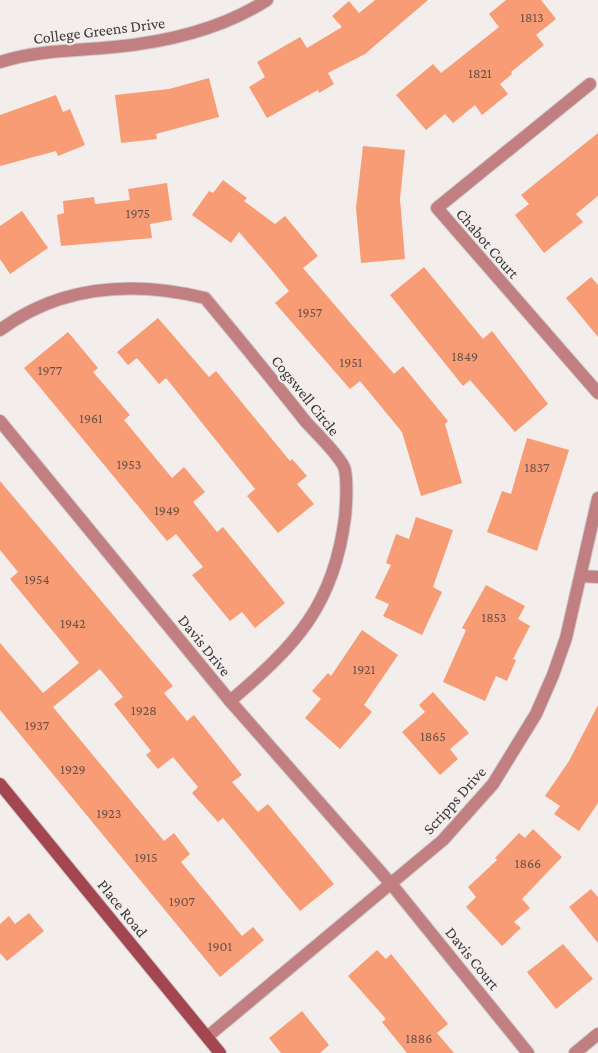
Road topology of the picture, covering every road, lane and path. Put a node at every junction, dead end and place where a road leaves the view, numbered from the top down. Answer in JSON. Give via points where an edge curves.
{"nodes":[{"id":1,"x":267,"y":0,"type":"edge"},
{"id":2,"x":0,"y":62,"type":"edge"},
{"id":3,"x":590,"y":84,"type":"dead end"},
{"id":4,"x":0,"y":330,"type":"edge"},
{"id":5,"x":598,"y":393,"type":"edge"},
{"id":6,"x":0,"y":420,"type":"edge"},
{"id":7,"x":598,"y":498,"type":"edge"},
{"id":8,"x":581,"y":576,"type":"junction"},
{"id":9,"x":598,"y":578,"type":"edge"},
{"id":10,"x":230,"y":700,"type":"junction"},
{"id":11,"x":0,"y":784,"type":"edge"},
{"id":12,"x":392,"y":885,"type":"junction"},
{"id":13,"x":598,"y":1034,"type":"edge"},
{"id":14,"x":207,"y":1037,"type":"junction"},
{"id":15,"x":220,"y":1053,"type":"edge"},
{"id":16,"x":528,"y":1053,"type":"edge"},
{"id":17,"x":575,"y":1053,"type":"edge"}],
"edges":[{"from":1,"to":2,"type":"street","name":"College Greens Drive","via":[[194,33],[124,46],[33,54]]},
{"from":3,"to":5,"type":"street","name":"Chabot Court","via":[[437,208]]},
{"from":4,"to":10,"type":"street","name":"Cogswell Circle","via":[[36,308],[102,289],[149,288],[205,298],[345,468],[346,507],[341,542],[320,603],[277,661]]},
{"from":6,"to":10,"type":"street","name":"Davis Drive"},
{"from":7,"to":8,"type":"street","name":"Scripps Drive"},
{"from":8,"to":9,"type":"street"},
{"from":8,"to":12,"type":"street","name":"Scripps Drive","via":[[553,675],[514,752],[465,817]]},
{"from":10,"to":12,"type":"street","name":"Davis Drive"},
{"from":11,"to":14,"type":"street","name":"Place Road"},
{"from":12,"to":14,"type":"street","name":"Scripps Drive"},
{"from":12,"to":16,"type":"street","name":"Davis Court"},
{"from":13,"to":17,"type":"street"},
{"from":14,"to":15,"type":"street","name":"Place Road"}]}
